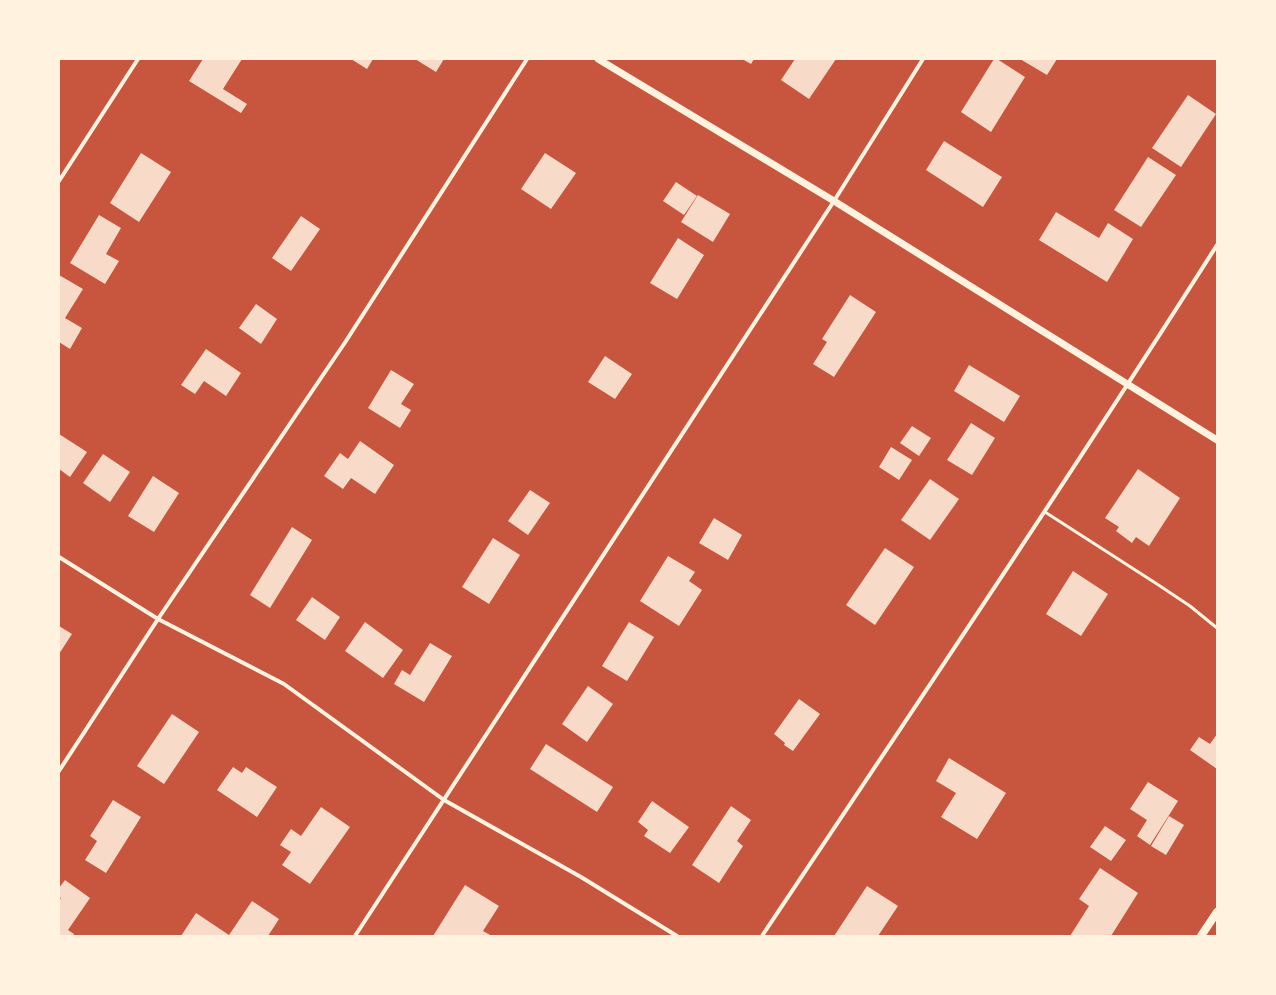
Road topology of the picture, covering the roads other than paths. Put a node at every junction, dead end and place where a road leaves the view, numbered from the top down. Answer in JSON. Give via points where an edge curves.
{"nodes":[{"id":1,"x":138,"y":59,"type":"edge"},
{"id":2,"x":527,"y":59,"type":"edge"},
{"id":3,"x":598,"y":59,"type":"edge"},
{"id":4,"x":923,"y":59,"type":"edge"},
{"id":5,"x":59,"y":181,"type":"edge"},
{"id":6,"x":834,"y":201,"type":"junction"},
{"id":7,"x":1217,"y":244,"type":"edge"},
{"id":8,"x":1128,"y":385,"type":"junction"},
{"id":9,"x":1217,"y":440,"type":"edge"},
{"id":10,"x":1045,"y":512,"type":"junction"},
{"id":11,"x":59,"y":556,"type":"edge"},
{"id":12,"x":158,"y":619,"type":"junction"},
{"id":13,"x":1217,"y":628,"type":"edge"},
{"id":14,"x":59,"y":771,"type":"edge"},
{"id":15,"x":444,"y":800,"type":"junction"},
{"id":16,"x":1217,"y":912,"type":"edge"},
{"id":17,"x":355,"y":936,"type":"edge"},
{"id":18,"x":678,"y":936,"type":"edge"},
{"id":19,"x":762,"y":936,"type":"edge"},
{"id":20,"x":1201,"y":936,"type":"edge"}],
"edges":[{"from":1,"to":5,"type":"street"},
{"from":2,"to":12,"type":"street","via":[[346,341]]},
{"from":3,"to":6,"type":"street"},
{"from":4,"to":6,"type":"street"},
{"from":6,"to":8,"type":"street"},
{"from":6,"to":15,"type":"street"},
{"from":7,"to":8,"type":"street"},
{"from":8,"to":9,"type":"street"},
{"from":8,"to":10,"type":"street"},
{"from":10,"to":13,"type":"lane","via":[[1190,606]]},
{"from":10,"to":19,"type":"street"},
{"from":11,"to":12,"type":"street"},
{"from":12,"to":14,"type":"street"},
{"from":12,"to":15,"type":"street","via":[[284,684]]},
{"from":15,"to":17,"type":"street"},
{"from":15,"to":18,"type":"street","via":[[581,877]]},
{"from":16,"to":20,"type":"main road"}]}
